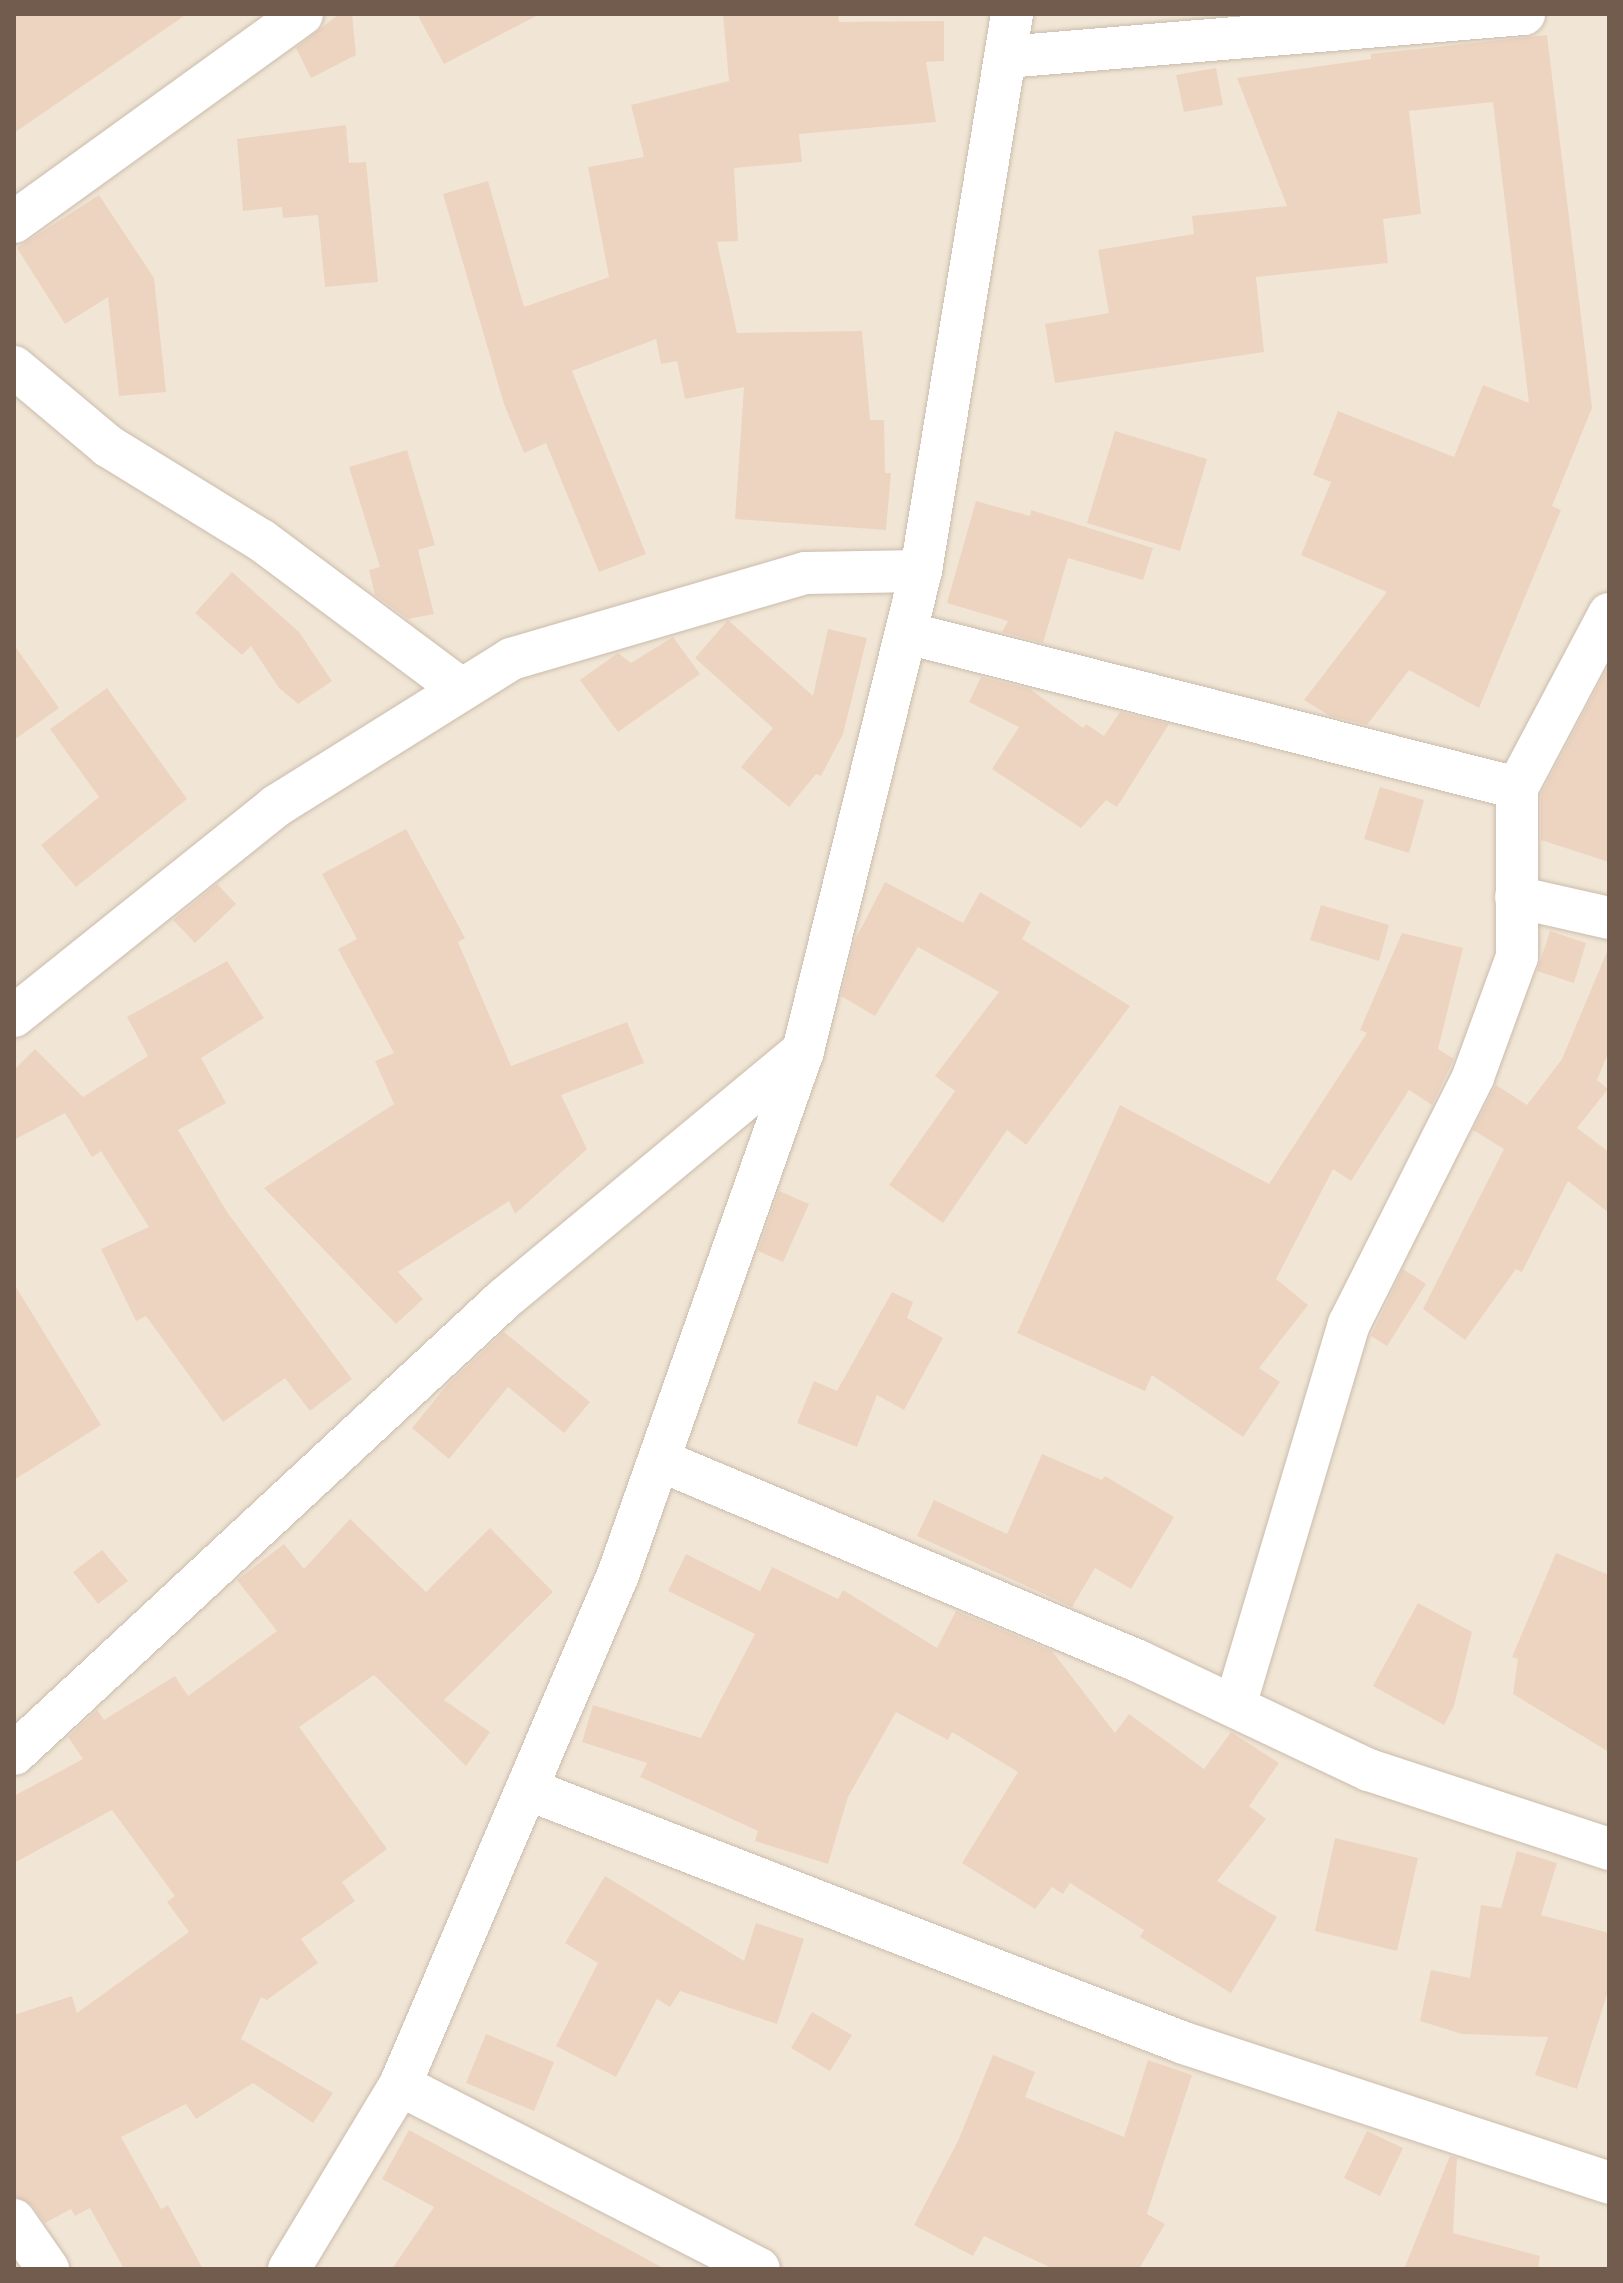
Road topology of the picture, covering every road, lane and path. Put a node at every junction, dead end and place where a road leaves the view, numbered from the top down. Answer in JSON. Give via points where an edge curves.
{"nodes":[{"id":1,"x":302,"y":14,"type":"edge"},
{"id":2,"x":1012,"y":14,"type":"edge"},
{"id":3,"x":1524,"y":14,"type":"edge"},
{"id":4,"x":1006,"y":57,"type":"junction"},
{"id":5,"x":14,"y":222,"type":"edge"},
{"id":6,"x":14,"y":367,"type":"edge"},
{"id":7,"x":921,"y":571,"type":"junction"},
{"id":8,"x":1609,"y":614,"type":"edge"},
{"id":9,"x":907,"y":633,"type":"junction"},
{"id":10,"x":461,"y":689,"type":"junction"},
{"id":11,"x":1517,"y":788,"type":"junction"},
{"id":12,"x":1516,"y":897,"type":"junction"},
{"id":13,"x":1609,"y":918,"type":"edge"},
{"id":14,"x":14,"y":1016,"type":"edge"},
{"id":15,"x":803,"y":1051,"type":"junction"},
{"id":16,"x":659,"y":1460,"type":"junction"},
{"id":17,"x":1235,"y":1706,"type":"junction"},
{"id":18,"x":14,"y":1754,"type":"edge"},
{"id":19,"x":527,"y":1789,"type":"junction"},
{"id":20,"x":1609,"y":1849,"type":"edge"},
{"id":21,"x":400,"y":2085,"type":"junction"},
{"id":22,"x":1609,"y":2183,"type":"edge"},
{"id":23,"x":14,"y":2220,"type":"edge"},
{"id":24,"x":48,"y":2269,"type":"edge"},
{"id":25,"x":289,"y":2269,"type":"edge"},
{"id":26,"x":759,"y":2269,"type":"edge"}],
"edges":[{"from":1,"to":5,"type":"street"},
{"from":2,"to":4,"type":"street"},
{"from":3,"to":4,"type":"street"},
{"from":4,"to":7,"type":"street"},
{"from":6,"to":10,"type":"street","via":[[108,446],[261,540]]},
{"from":7,"to":9,"type":"street"},
{"from":7,"to":10,"type":"street","via":[[805,573],[511,659]]},
{"from":8,"to":11,"type":"street"},
{"from":9,"to":11,"type":"street"},
{"from":9,"to":15,"type":"street"},
{"from":10,"to":14,"type":"street","via":[[276,806]]},
{"from":11,"to":12,"type":"street"},
{"from":12,"to":13,"type":"street"},
{"from":12,"to":17,"type":"street","via":[[1517,957],[1473,1077],[1349,1324]]},
{"from":15,"to":16,"type":"street"},
{"from":15,"to":18,"type":"street","via":[[504,1299]]},
{"from":16,"to":17,"type":"street"},
{"from":16,"to":19,"type":"street","via":[[618,1575]]},
{"from":17,"to":20,"type":"street","via":[[1369,1770]]},
{"from":19,"to":21,"type":"street"},
{"from":19,"to":22,"type":"street","via":[[1184,2043]]},
{"from":21,"to":25,"type":"street"},
{"from":21,"to":26,"type":"street"},
{"from":23,"to":24,"type":"street"}]}
